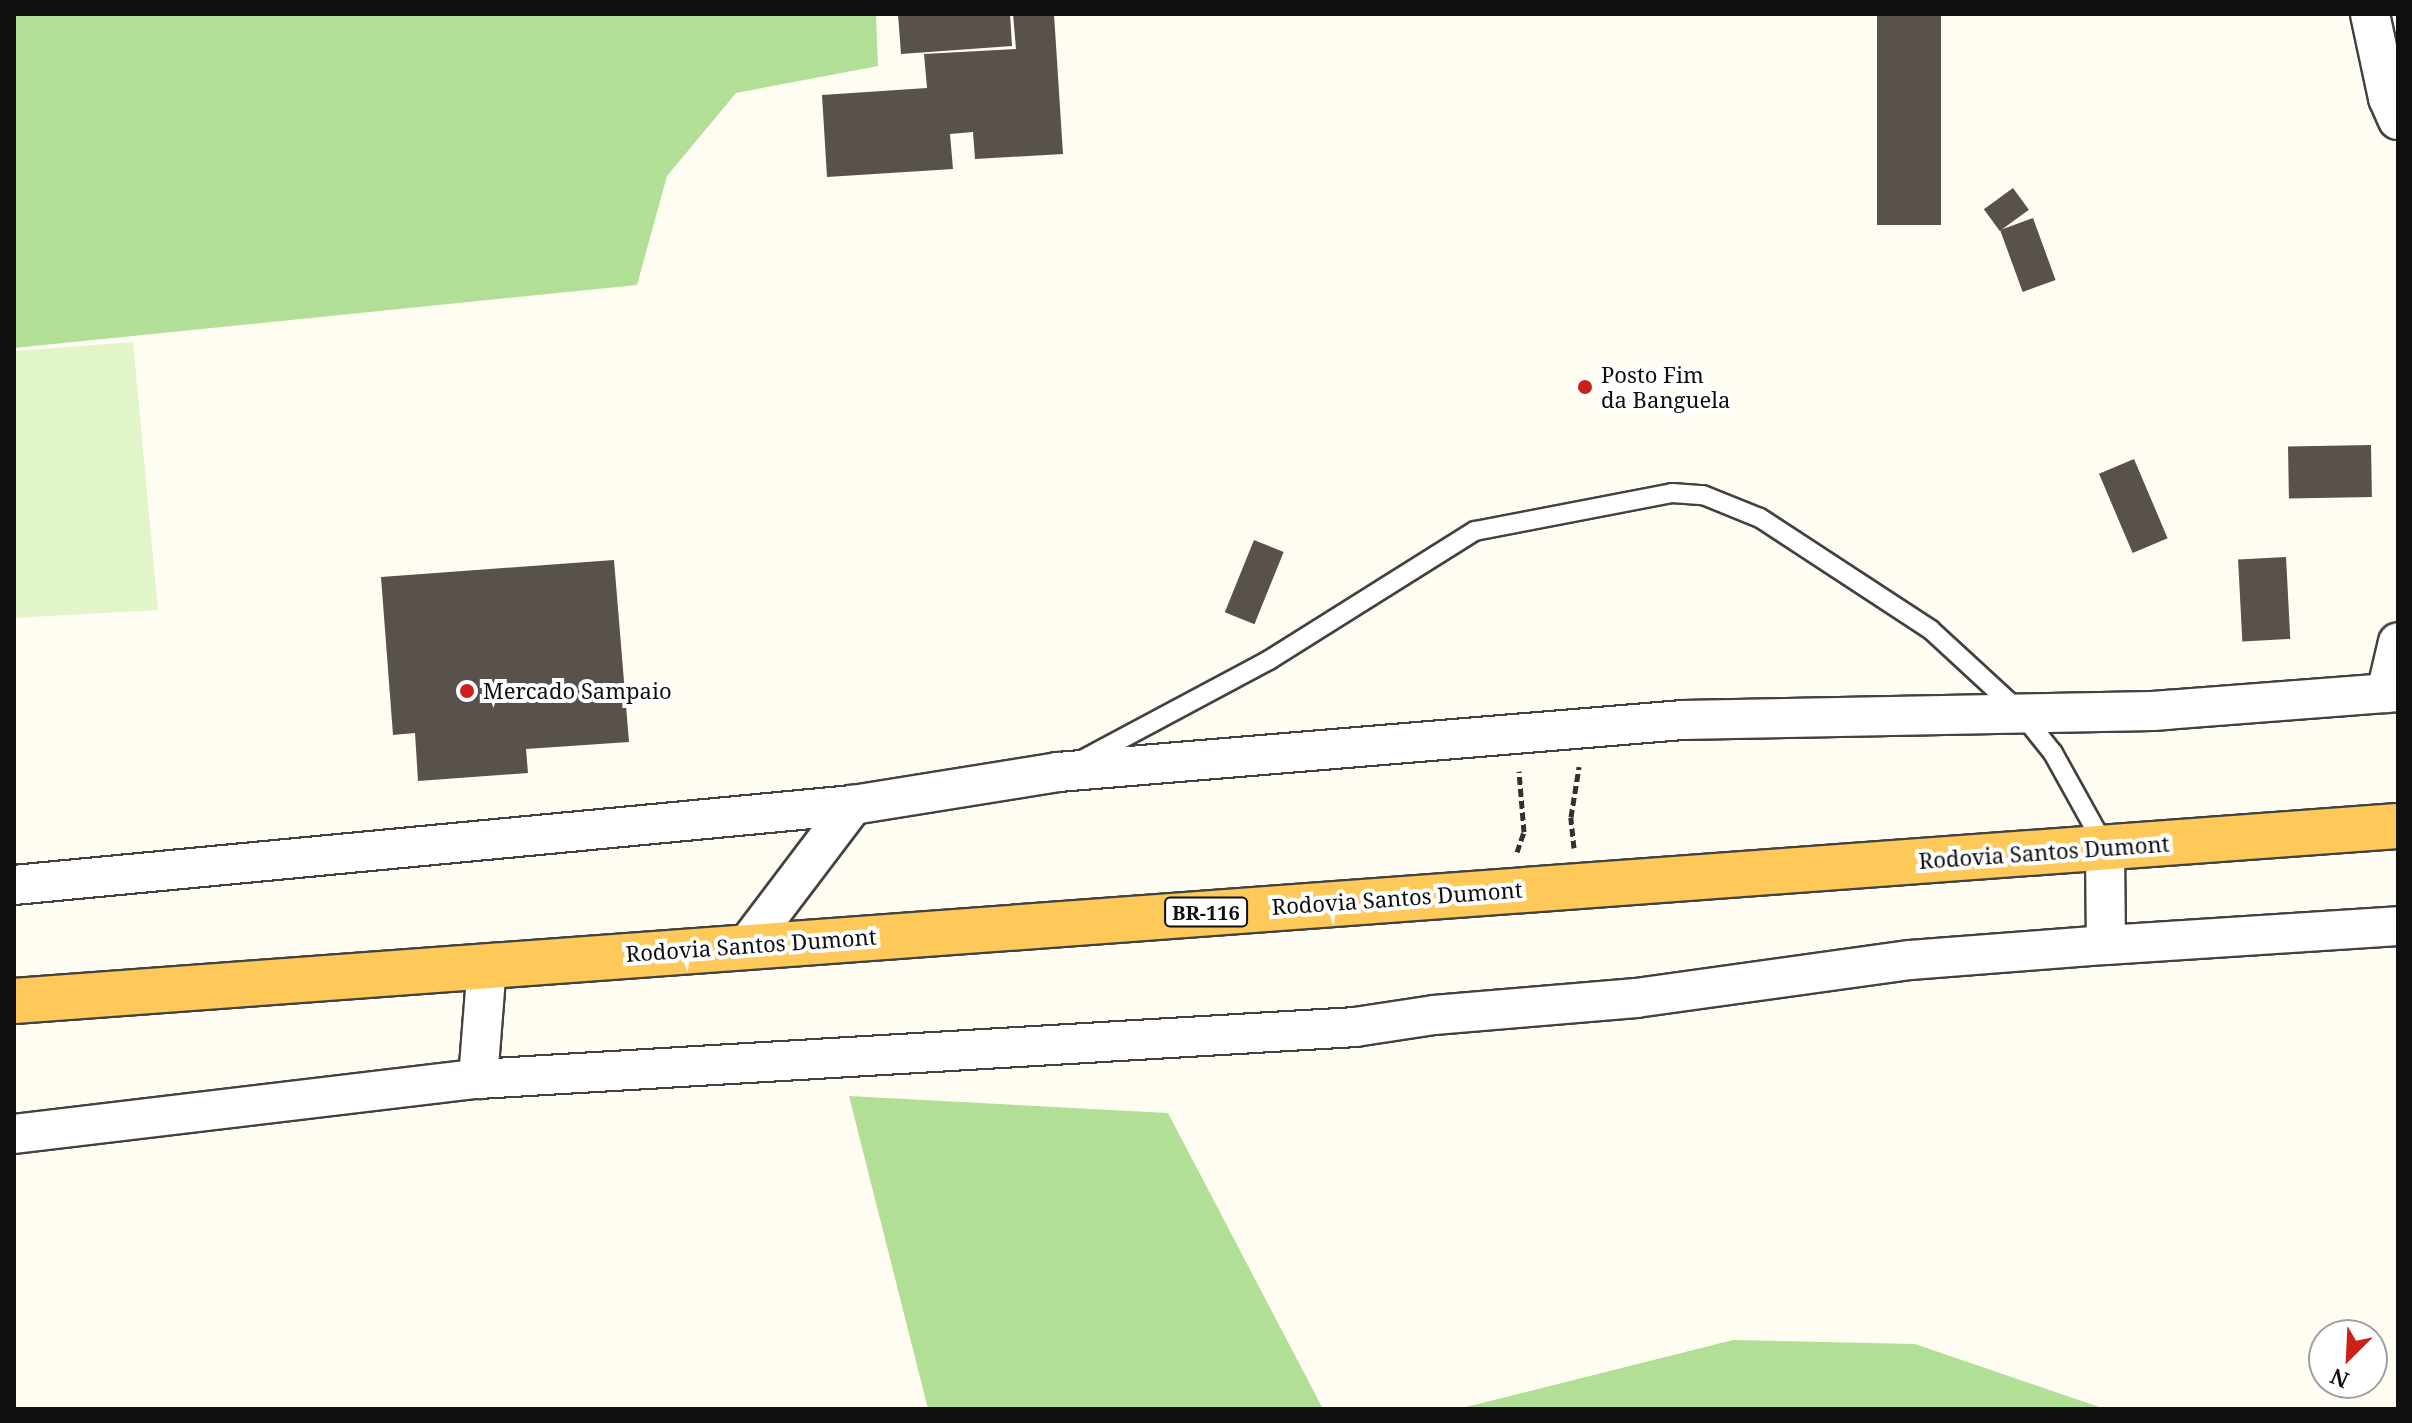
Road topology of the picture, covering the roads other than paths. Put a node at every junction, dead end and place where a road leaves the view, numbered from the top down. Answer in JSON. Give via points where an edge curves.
{"nodes":[{"id":1,"x":2370,"y":14,"type":"edge"},
{"id":2,"x":2398,"y":120,"type":"edge"},
{"id":3,"x":2398,"y":642,"type":"edge"},
{"id":4,"x":2392,"y":692,"type":"edge"},
{"id":5,"x":2021,"y":713,"type":"junction"},
{"id":6,"x":1058,"y":772,"type":"junction"},
{"id":7,"x":853,"y":805,"type":"junction"},
{"id":8,"x":2398,"y":826,"type":"edge"},
{"id":9,"x":2105,"y":847,"type":"junction"},
{"id":10,"x":14,"y":885,"type":"edge"},
{"id":11,"x":2398,"y":926,"type":"edge"},
{"id":12,"x":747,"y":945,"type":"junction"},
{"id":13,"x":2106,"y":945,"type":"junction"},
{"id":14,"x":487,"y":965,"type":"junction"},
{"id":15,"x":14,"y":1001,"type":"edge"},
{"id":16,"x":478,"y":1079,"type":"junction"},
{"id":17,"x":14,"y":1134,"type":"edge"}],
"edges":[{"from":1,"to":2,"type":"street","via":[[2388,98]]},
{"from":3,"to":4,"type":"street"},
{"from":4,"to":5,"type":"street","via":[[2153,711]]},
{"from":5,"to":6,"type":"street","via":[[1682,720]]},
{"from":5,"to":6,"type":"lane","via":[[1931,630],[1851,573],[1760,518],[1703,495],[1672,493],[1475,531],[1269,660]]},
{"from":5,"to":9,"type":"lane","via":[[2053,753]]},
{"from":6,"to":7,"type":"street"},
{"from":7,"to":10,"type":"street"},
{"from":7,"to":12,"type":"street"},
{"from":8,"to":9,"type":"highway","name":"Rodovia Santos Dumont","number":"BR-116"},
{"from":9,"to":12,"type":"highway","name":"Rodovia Santos Dumont","number":"BR-116"},
{"from":9,"to":13,"type":"street"},
{"from":11,"to":13,"type":"street"},
{"from":12,"to":14,"type":"highway","name":"Rodovia Santos Dumont","number":"BR-116"},
{"from":13,"to":16,"type":"street","via":[[1910,960],[1636,998],[1355,1027]]},
{"from":14,"to":15,"type":"highway","name":"Rodovia Santos Dumont","number":"BR-116"},
{"from":14,"to":16,"type":"street"},
{"from":16,"to":17,"type":"street"}]}
